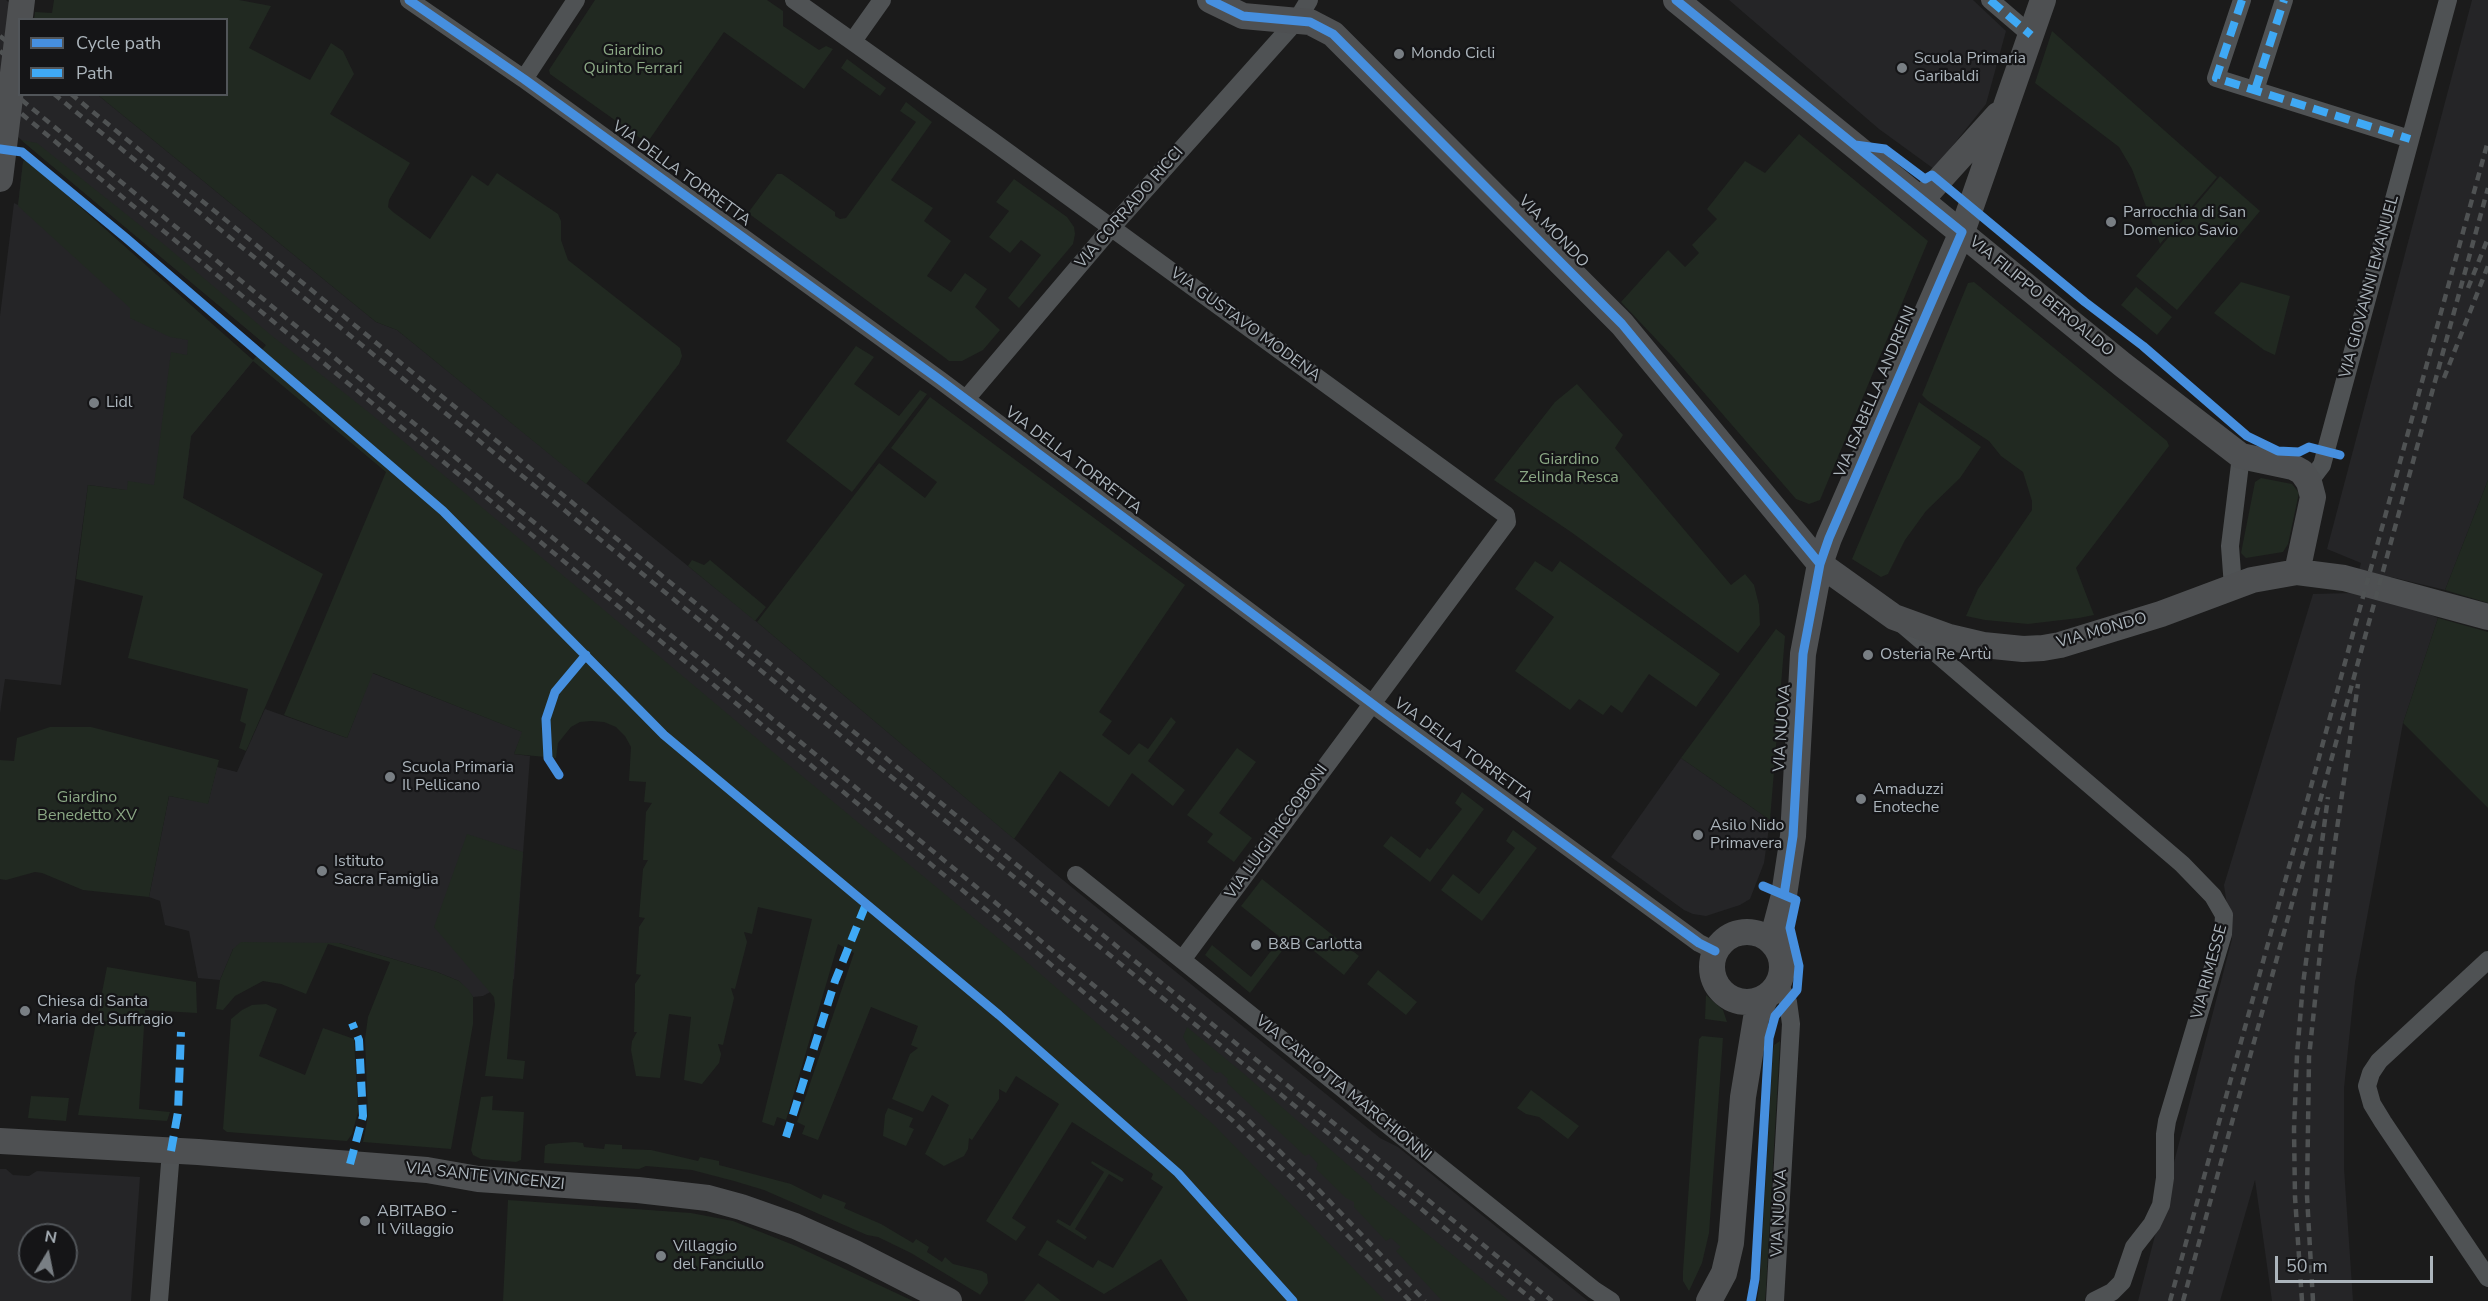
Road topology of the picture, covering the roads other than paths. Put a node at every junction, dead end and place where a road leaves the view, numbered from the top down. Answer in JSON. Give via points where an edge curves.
{"nodes":[{"id":1,"x":22,"y":0,"type":"edge"},
{"id":2,"x":409,"y":0,"type":"edge"},
{"id":3,"x":576,"y":0,"type":"edge"},
{"id":4,"x":794,"y":0,"type":"edge"},
{"id":5,"x":882,"y":0,"type":"edge"},
{"id":6,"x":1210,"y":0,"type":"edge"},
{"id":7,"x":1676,"y":0,"type":"edge"},
{"id":8,"x":1990,"y":0,"type":"edge"},
{"id":9,"x":2043,"y":0,"type":"edge"},
{"id":10,"x":2242,"y":0,"type":"edge"},
{"id":11,"x":2284,"y":0,"type":"edge"},
{"id":12,"x":2448,"y":0,"type":"edge"},
{"id":13,"x":1303,"y":10,"type":"edge"},
{"id":14,"x":20,"y":18,"type":"edge"},
{"id":15,"x":18,"y":33,"type":"edge"},
{"id":16,"x":2031,"y":35,"type":"junction"},
{"id":17,"x":853,"y":41,"type":"junction"},
{"id":18,"x":524,"y":79,"type":"junction"},
{"id":19,"x":2255,"y":90,"type":"junction"},
{"id":20,"x":2007,"y":105,"type":"junction"},
{"id":21,"x":2410,"y":139,"type":"junction"},
{"id":22,"x":0,"y":179,"type":"edge"},
{"id":23,"x":1922,"y":199,"type":"junction"},
{"id":24,"x":1112,"y":227,"type":"junction"},
{"id":25,"x":1962,"y":232,"type":"junction"},
{"id":26,"x":966,"y":399,"type":"junction"},
{"id":27,"x":2241,"y":456,"type":"junction"},
{"id":28,"x":2309,"y":482,"type":"junction"},
{"id":29,"x":1820,"y":564,"type":"junction"},
{"id":30,"x":2297,"y":572,"type":"junction"},
{"id":31,"x":2233,"y":587,"type":"junction"},
{"id":32,"x":1894,"y":617,"type":"junction"},
{"id":33,"x":2488,"y":617,"type":"edge"},
{"id":34,"x":1372,"y":704,"type":"junction"},
{"id":35,"x":1790,"y":857,"type":"junction"},
{"id":36,"x":1076,"y":875,"type":"dead end"},
{"id":37,"x":1737,"y":933,"type":"junction"},
{"id":38,"x":1777,"y":946,"type":"junction"},
{"id":39,"x":1716,"y":951,"type":"junction"},
{"id":40,"x":1182,"y":960,"type":"junction"},
{"id":41,"x":2488,"y":960,"type":"edge"},
{"id":42,"x":1773,"y":990,"type":"junction"},
{"id":43,"x":1728,"y":997,"type":"junction"},
{"id":44,"x":1743,"y":1097,"type":"junction"},
{"id":45,"x":0,"y":1142,"type":"edge"},
{"id":46,"x":171,"y":1150,"type":"junction"},
{"id":47,"x":2488,"y":1278,"type":"edge"},
{"id":48,"x":159,"y":1301,"type":"edge"},
{"id":49,"x":949,"y":1301,"type":"edge"},
{"id":50,"x":1611,"y":1301,"type":"edge"},
{"id":51,"x":1709,"y":1301,"type":"edge"},
{"id":52,"x":1775,"y":1301,"type":"edge"},
{"id":53,"x":2094,"y":1301,"type":"edge"}],
"edges":[{"from":1,"to":14,"type":"street","bridge":true},
{"from":2,"to":18,"type":"street","name":"VIA DELLA TORRETTA"},
{"from":3,"to":18,"type":"street"},
{"from":4,"to":17,"type":"street","name":"VIA GUSTAVO MODENA"},
{"from":5,"to":17,"type":"street"},
{"from":6,"to":13,"type":"street","name":"VIA MONDO","via":[[1253,18]]},
{"from":7,"to":23,"type":"street","name":"VIA FILIPPO BEROALDO"},
{"from":8,"to":16,"type":"street"},
{"from":9,"to":16,"type":"street","name":"VIA ISABELLA ANDREINI"},
{"from":10,"to":19,"type":"street","via":[[2216,78]]},
{"from":11,"to":19,"type":"street"},
{"from":12,"to":21,"type":"street","name":"VIA GIOVANNI EMANUEL"},
{"from":13,"to":24,"type":"street","name":"VIA CORRADO RICCI"},
{"from":13,"to":29,"type":"street","name":"VIA MONDO","via":[[1310,22],[1333,34],[1622,324]]},
{"from":15,"to":22,"type":"street","bridge":true},
{"from":16,"to":20,"type":"street","name":"VIA ISABELLA ANDREINI"},
{"from":17,"to":24,"type":"street","name":"VIA GUSTAVO MODENA"},
{"from":18,"to":26,"type":"street","name":"VIA DELLA TORRETTA"},
{"from":19,"to":21,"type":"street"},
{"from":20,"to":23,"type":"street","name":"VIA ISABELLA ANDREINI"},
{"from":20,"to":25,"type":"street","name":"VIA ISABELLA ANDREINI"},
{"from":21,"to":28,"type":"street","name":"VIA GIOVANNI EMANUEL","via":[[2322,465]]},
{"from":23,"to":25,"type":"street","name":"VIA FILIPPO BEROALDO"},
{"from":24,"to":26,"type":"street","name":"VIA CORRADO RICCI"},
{"from":24,"to":34,"type":"street","name":"VIA GUSTAVO MODENA","via":[[1506,515],[1507,522]]},
{"from":25,"to":27,"type":"street","name":"VIA FILIPPO BEROALDO"},
{"from":25,"to":29,"type":"street","name":"VIA ISABELLA ANDREINI"},
{"from":26,"to":34,"type":"street","name":"VIA DELLA TORRETTA"},
{"from":27,"to":28,"type":"street","name":"VIA FILIPPO BEROALDO","via":[[2293,467]]},
{"from":27,"to":31,"type":"street","via":[[2230,546]]},
{"from":28,"to":30,"type":"street","via":[[2313,497]]},
{"from":29,"to":32,"type":"street","name":"VIA MONDO"},
{"from":29,"to":35,"type":"street","name":"VIA NUOVA","via":[[1803,654]]},
{"from":30,"to":31,"type":"street","name":"VIA MONDO","via":[[2265,576]]},
{"from":30,"to":33,"type":"street","name":"VIA MONDO","via":[[2344,578]]},
{"from":31,"to":32,"type":"street","name":"VIA MONDO","via":[[2150,618],[2043,648],[1983,645]]},
{"from":32,"to":53,"type":"street","name":"VIA RIMESSE","via":[[2182,864],[2213,896],[2224,915],[2223,934],[2167,1121],[2161,1204],[2152,1224],[2134,1247],[2122,1281],[2112,1292]]},
{"from":34,"to":39,"type":"street","name":"VIA DELLA TORRETTA","via":[[1699,943]]},
{"from":34,"to":40,"type":"street","name":"VIA LUIGI RICCOBONI"},
{"from":35,"to":37,"type":"street","name":"VIA NUOVA","via":[[1766,907]]},
{"from":35,"to":38,"type":"street","name":"VIA NUOVA","via":[[1776,929]]},
{"from":36,"to":40,"type":"street","name":"VIA CARLOTTA MARCHIONNI"},
{"from":37,"to":38,"type":"street","via":[[1756,933]]},
{"from":37,"to":39,"type":"street"},
{"from":38,"to":42,"type":"street","via":[[1783,969]]},
{"from":39,"to":43,"type":"street","via":[[1714,978]]},
{"from":40,"to":50,"type":"street","name":"VIA CARLOTTA MARCHIONNI"},
{"from":41,"to":47,"type":"street","via":[[2379,1061],[2367,1086],[2383,1122]]},
{"from":42,"to":43,"type":"street","via":[[1751,1002]]},
{"from":42,"to":44,"type":"street","via":[[1756,1018]]},
{"from":42,"to":52,"type":"street","name":"VIA NUOVA","via":[[1788,1002],[1791,1024]]},
{"from":43,"to":44,"type":"street","via":[[1740,1022]]},
{"from":44,"to":51,"type":"street","via":[[1731,1243],[1724,1273]]},
{"from":45,"to":46,"type":"street","name":"VIA SANTE VINCENZI"},
{"from":46,"to":48,"type":"street"},
{"from":46,"to":49,"type":"street","name":"VIA SANTE VINCENZI","via":[[708,1198],[795,1226]]}]}
